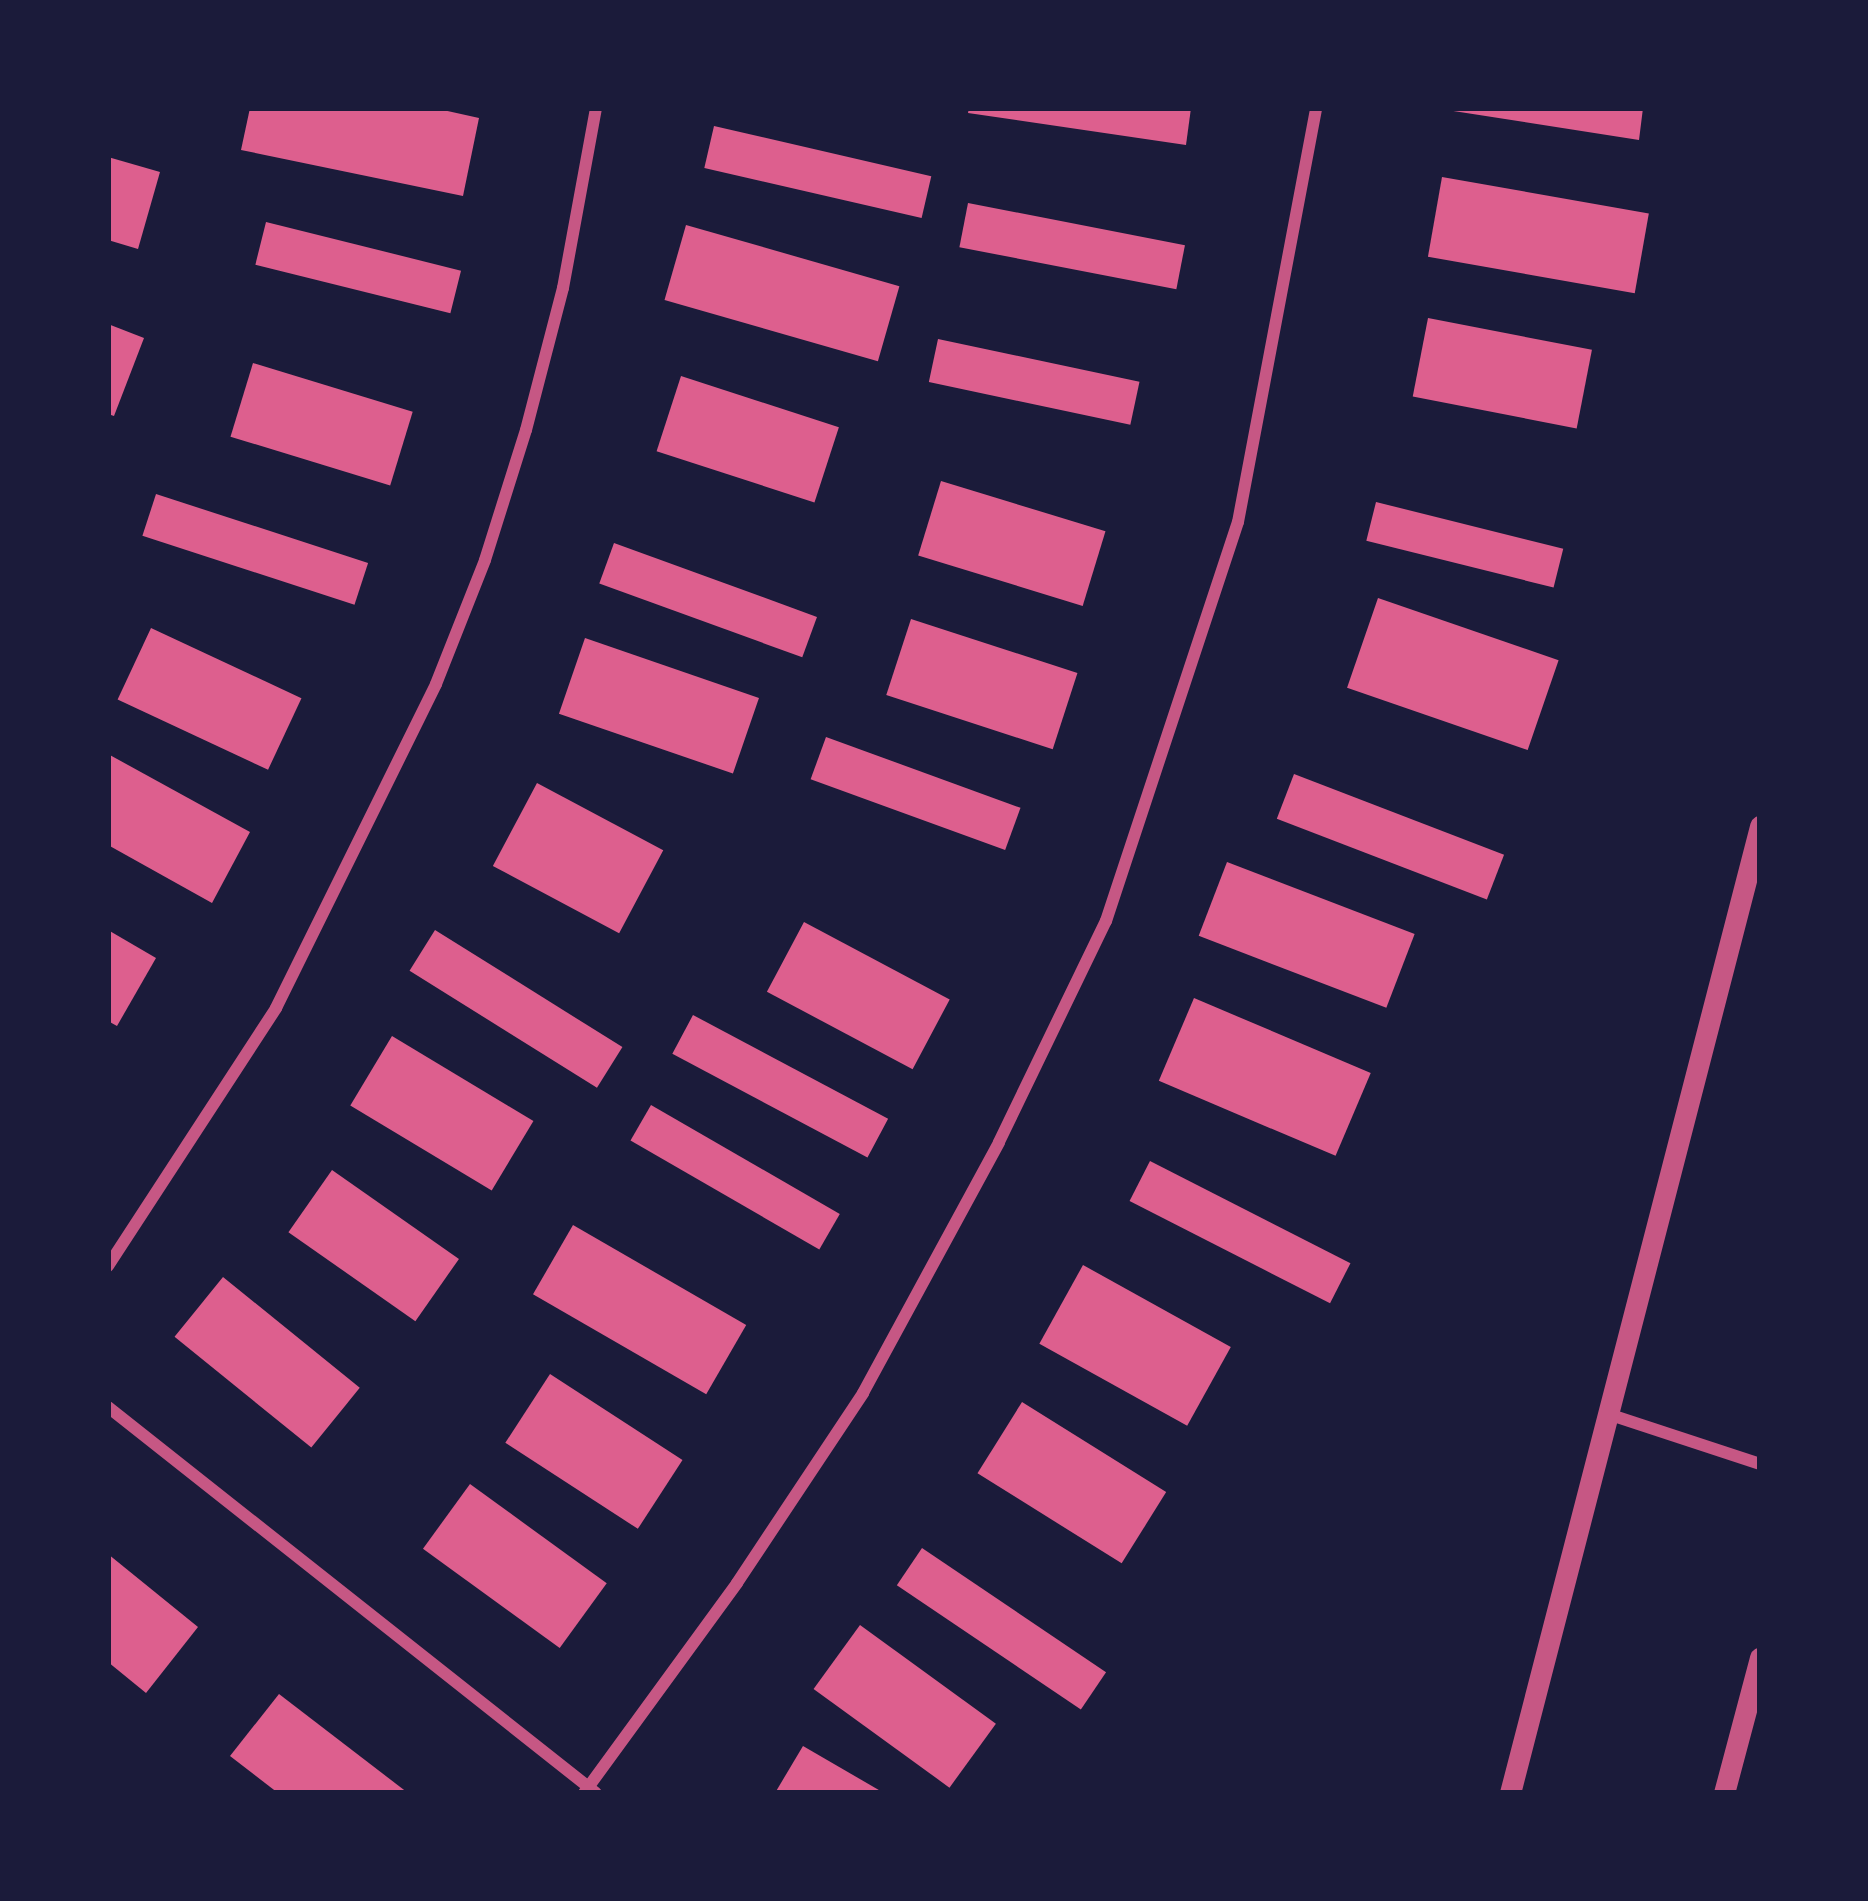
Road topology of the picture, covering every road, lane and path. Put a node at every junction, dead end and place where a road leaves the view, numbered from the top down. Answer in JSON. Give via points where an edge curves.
{"nodes":[{"id":1,"x":596,"y":108,"type":"edge"},
{"id":2,"x":1316,"y":108,"type":"edge"},
{"id":3,"x":1760,"y":826,"type":"edge"},
{"id":4,"x":108,"y":1266,"type":"edge"},
{"id":5,"x":108,"y":1407,"type":"edge"},
{"id":6,"x":1611,"y":1415,"type":"junction"},
{"id":7,"x":1760,"y":1464,"type":"edge"},
{"id":8,"x":1760,"y":1658,"type":"edge"},
{"id":9,"x":590,"y":1791,"type":"edge"},
{"id":10,"x":1510,"y":1793,"type":"edge"},
{"id":11,"x":1724,"y":1793,"type":"edge"}],
"edges":[{"from":1,"to":4,"type":"street","via":[[526,430],[436,684],[275,1008]]},
{"from":2,"to":9,"type":"street","via":[[1238,522],[1106,921],[999,1142],[863,1393]]},
{"from":3,"to":6,"type":"street"},
{"from":5,"to":9,"type":"street"},
{"from":6,"to":7,"type":"street"},
{"from":6,"to":10,"type":"street"},
{"from":8,"to":11,"type":"street"}]}
